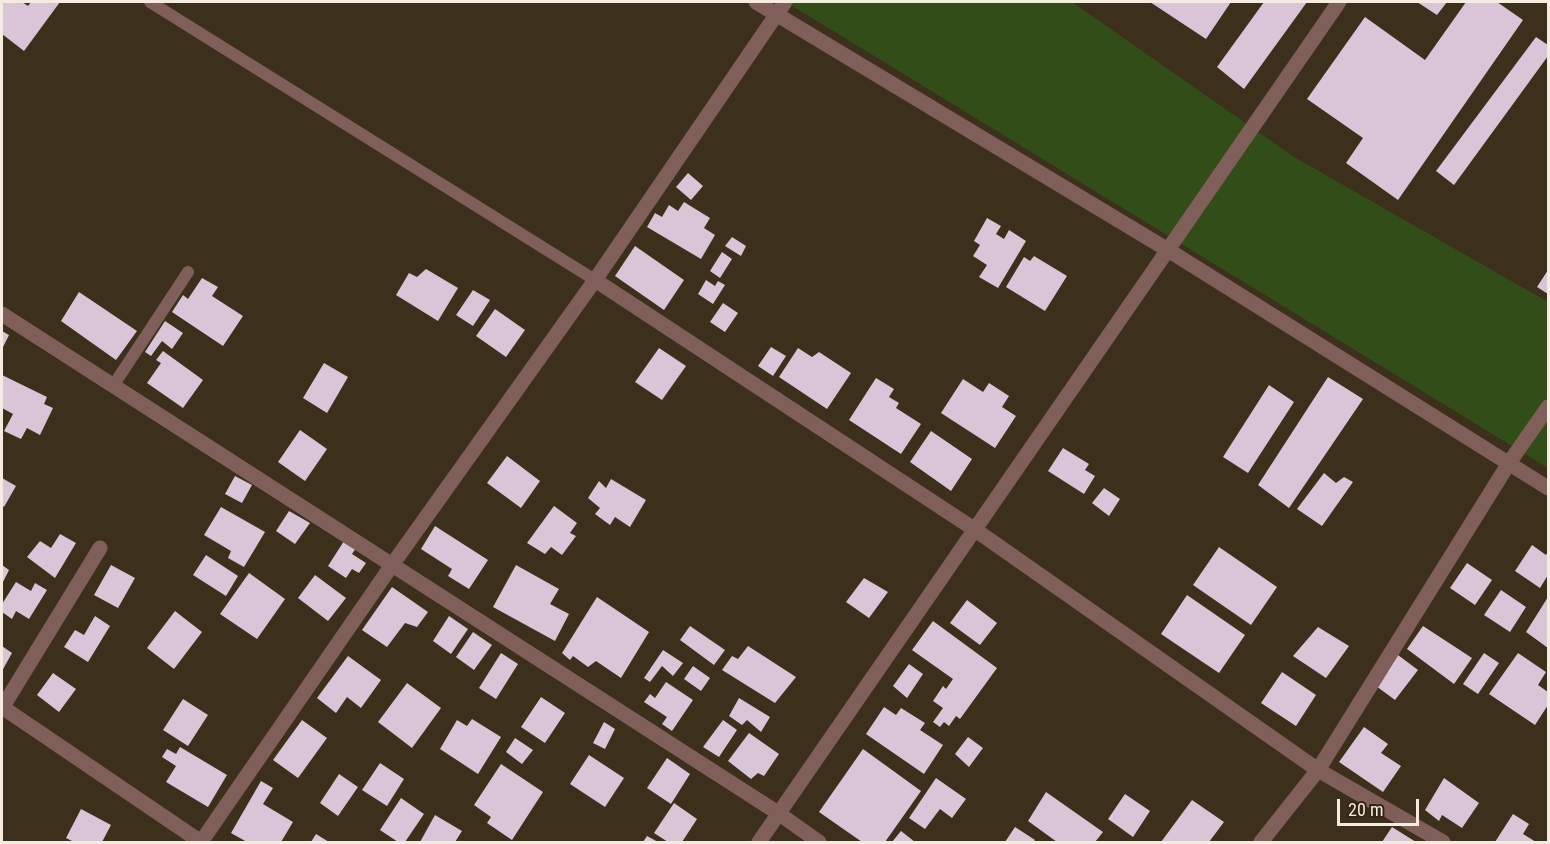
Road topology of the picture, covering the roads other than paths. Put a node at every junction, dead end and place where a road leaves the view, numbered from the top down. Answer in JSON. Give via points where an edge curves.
{"nodes":[{"id":1,"x":150,"y":2,"type":"edge"},
{"id":2,"x":756,"y":2,"type":"edge"},
{"id":3,"x":1339,"y":2,"type":"edge"},
{"id":4,"x":781,"y":8,"type":"edge"},
{"id":5,"x":1168,"y":250,"type":"junction"},
{"id":6,"x":188,"y":272,"type":"dead end"},
{"id":7,"x":595,"y":280,"type":"junction"},
{"id":8,"x":2,"y":314,"type":"edge"},
{"id":9,"x":113,"y":386,"type":"junction"},
{"id":10,"x":1548,"y":407,"type":"edge"},
{"id":11,"x":1509,"y":463,"type":"junction"},
{"id":12,"x":1548,"y":488,"type":"edge"},
{"id":13,"x":974,"y":529,"type":"junction"},
{"id":14,"x":100,"y":548,"type":"dead end"},
{"id":15,"x":392,"y":565,"type":"junction"},
{"id":16,"x":2,"y":708,"type":"edge"},
{"id":17,"x":1318,"y":770,"type":"junction"},
{"id":18,"x":778,"y":813,"type":"junction"},
{"id":19,"x":195,"y":841,"type":"edge"},
{"id":20,"x":759,"y":843,"type":"edge"},
{"id":21,"x":819,"y":843,"type":"edge"},
{"id":22,"x":1261,"y":843,"type":"edge"},
{"id":23,"x":1443,"y":843,"type":"edge"}],
"edges":[{"from":1,"to":7,"type":"lane"},
{"from":2,"to":4,"type":"street"},
{"from":3,"to":5,"type":"street"},
{"from":4,"to":5,"type":"street"},
{"from":4,"to":7,"type":"street"},
{"from":5,"to":11,"type":"street"},
{"from":5,"to":13,"type":"street"},
{"from":6,"to":9,"type":"lane"},
{"from":7,"to":13,"type":"street"},
{"from":7,"to":15,"type":"street"},
{"from":8,"to":9,"type":"street"},
{"from":9,"to":15,"type":"street"},
{"from":10,"to":11,"type":"street"},
{"from":11,"to":12,"type":"street"},
{"from":11,"to":17,"type":"street"},
{"from":13,"to":17,"type":"street"},
{"from":13,"to":18,"type":"street"},
{"from":14,"to":16,"type":"street"},
{"from":15,"to":18,"type":"street"},
{"from":15,"to":19,"type":"street"},
{"from":16,"to":19,"type":"street"},
{"from":17,"to":22,"type":"street"},
{"from":17,"to":23,"type":"street"},
{"from":18,"to":20,"type":"street"},
{"from":18,"to":21,"type":"street"}]}
